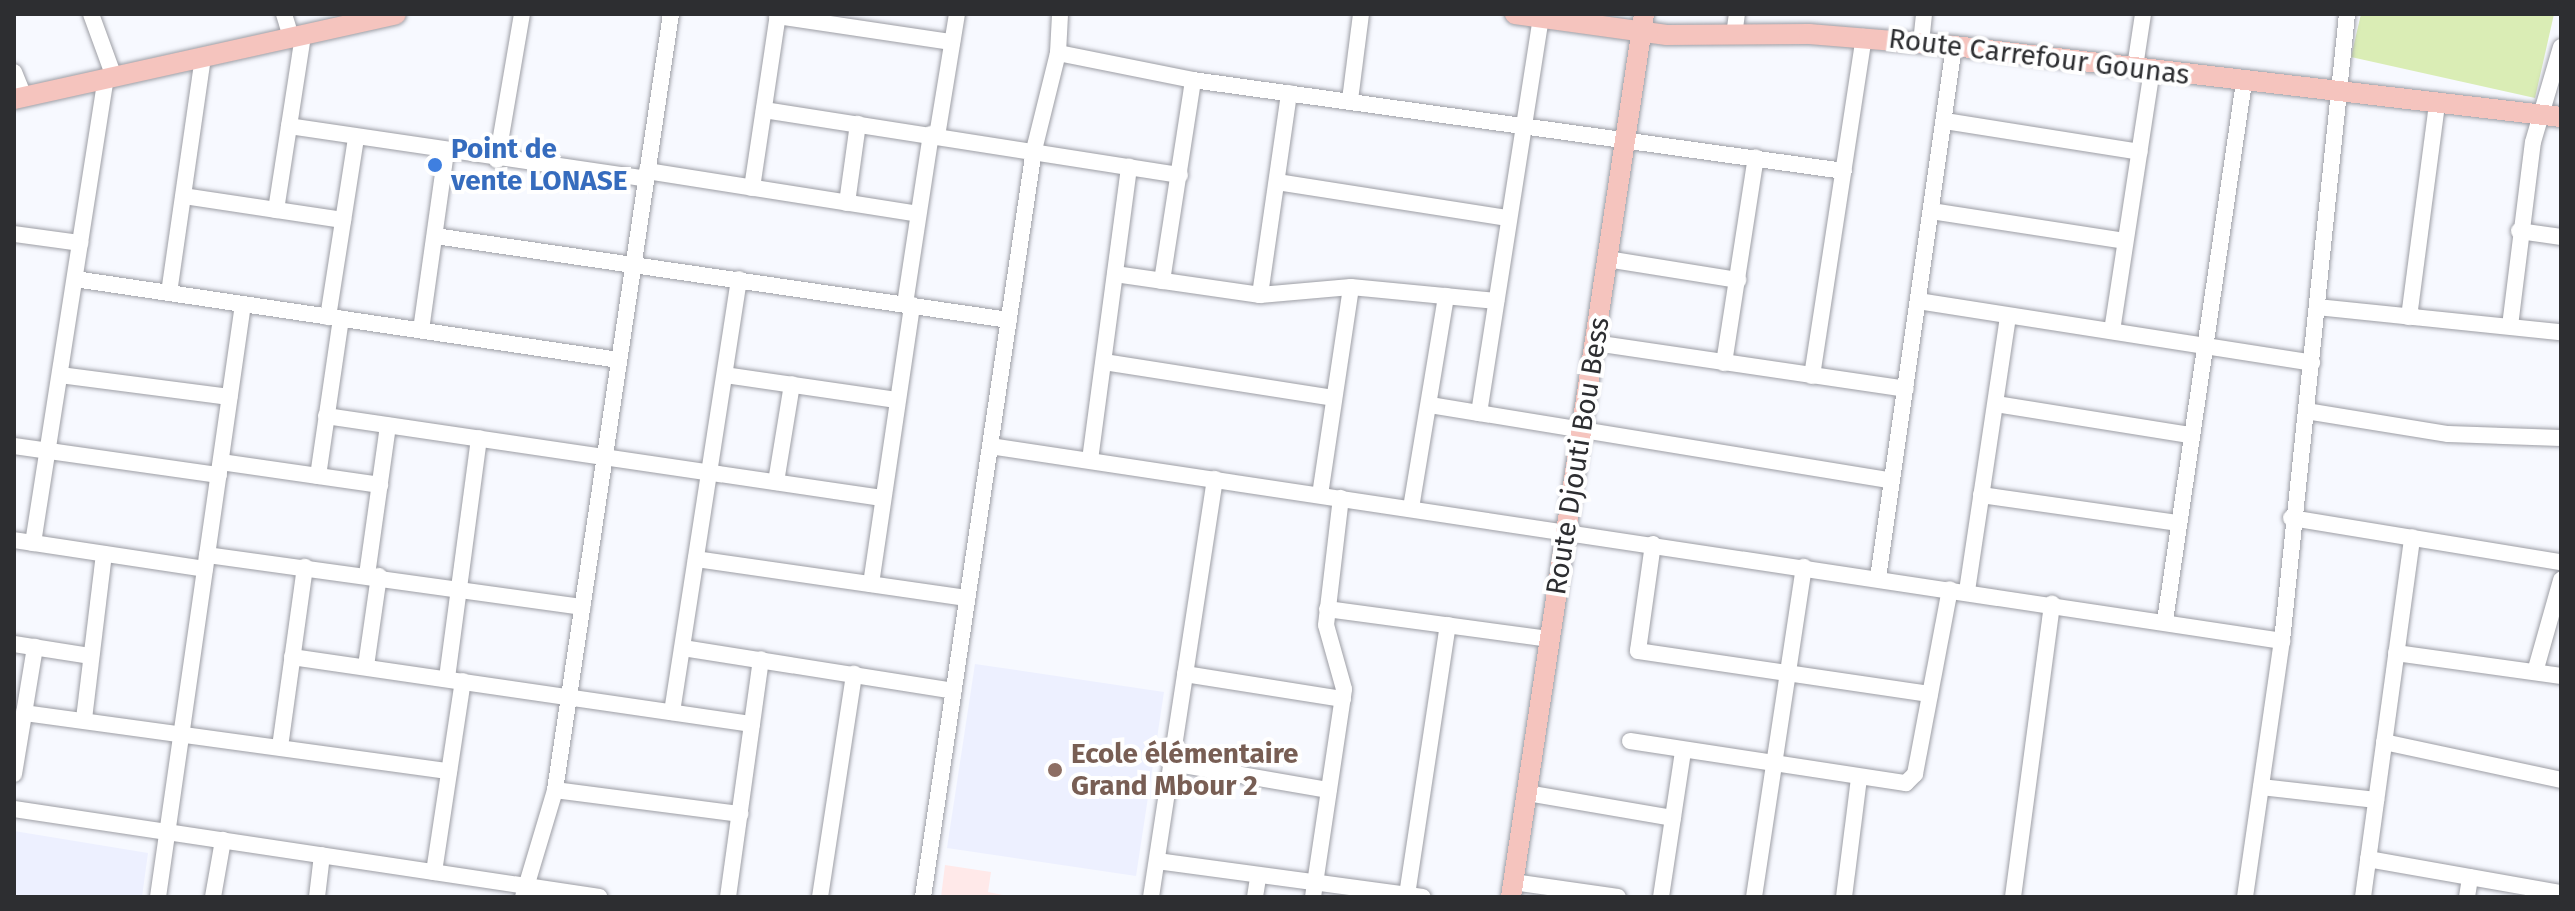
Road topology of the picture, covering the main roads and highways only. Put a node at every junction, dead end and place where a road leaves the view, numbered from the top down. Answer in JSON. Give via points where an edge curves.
{"nodes":[{"id":1,"x":1515,"y":14,"type":"edge"},
{"id":2,"x":387,"y":15,"type":"edge"},
{"id":3,"x":1643,"y":23,"type":"edge"},
{"id":4,"x":1736,"y":24,"type":"edge"},
{"id":5,"x":19,"y":98,"type":"edge"},
{"id":6,"x":2561,"y":117,"type":"edge"},
{"id":7,"x":1512,"y":890,"type":"edge"}],
"edges":[{"from":1,"to":3,"type":"main road","name":"Route Carrefour Gounas"},
{"from":2,"to":5,"type":"main road"},
{"from":3,"to":4,"type":"main road","name":"Route Carrefour Gounas"},
{"from":3,"to":7,"type":"main road","name":"Route Djouti Bou Bess"},
{"from":4,"to":6,"type":"main road","name":"Route Carrefour Gounas"}]}
